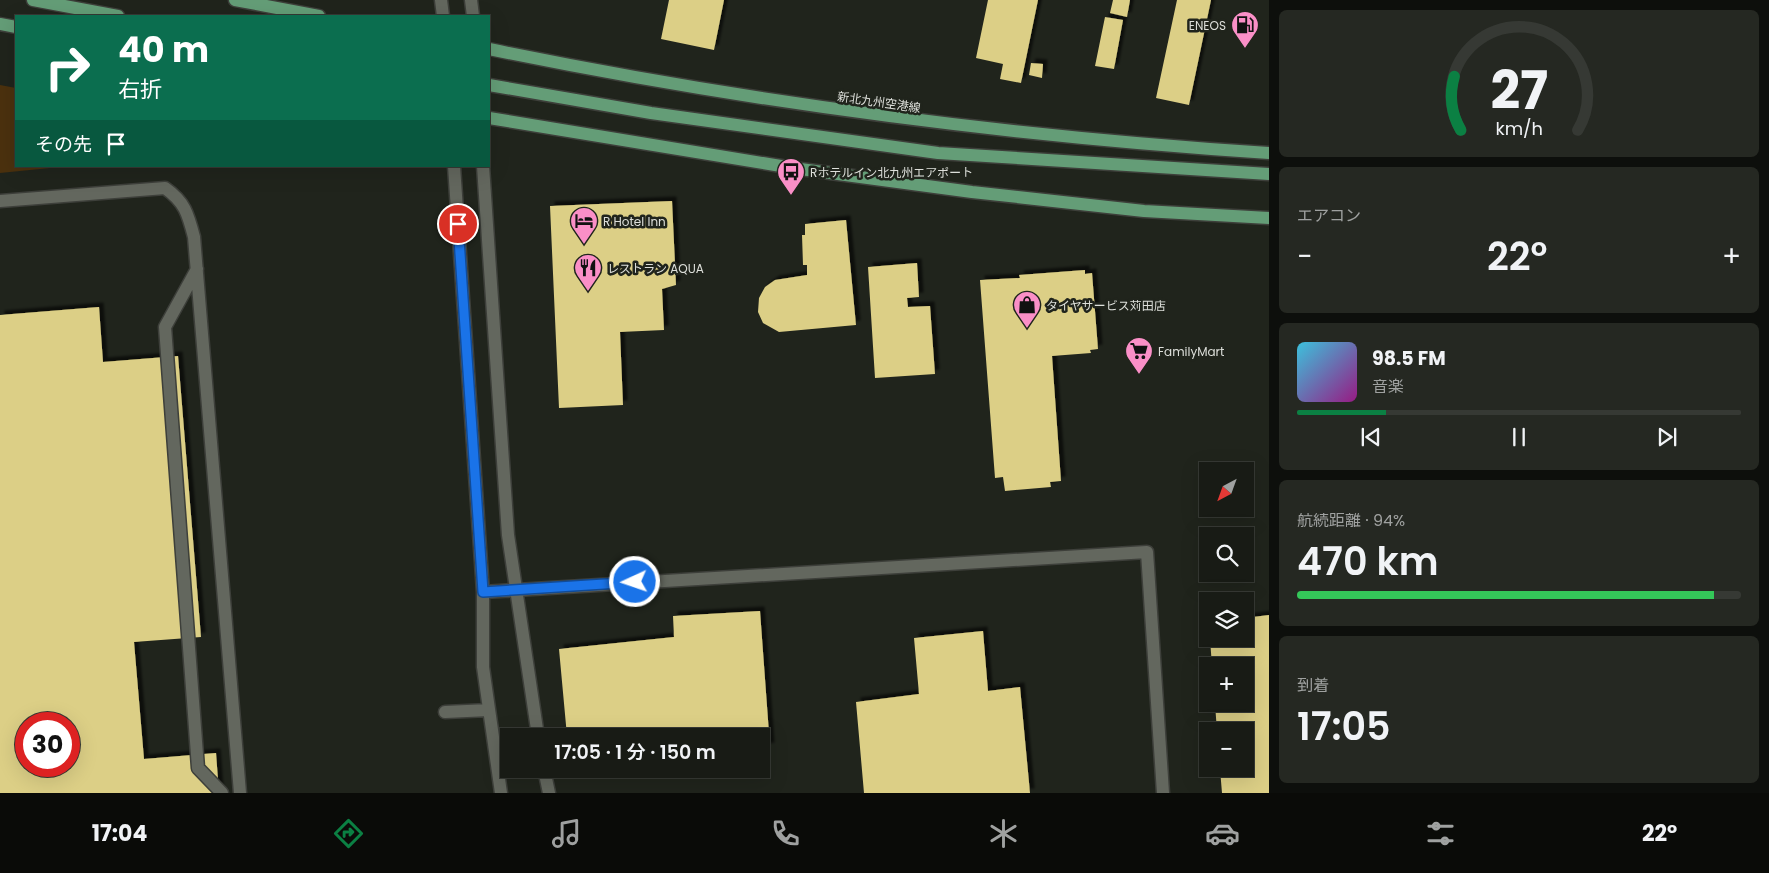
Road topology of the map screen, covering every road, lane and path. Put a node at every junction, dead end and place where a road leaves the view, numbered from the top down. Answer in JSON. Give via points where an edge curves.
{"nodes":[{"id":1,"x":33,"y":0,"type":"edge"},
{"id":2,"x":235,"y":0,"type":"edge"},
{"id":3,"x":441,"y":0,"type":"edge"},
{"id":4,"x":471,"y":0,"type":"edge"},
{"id":5,"x":113,"y":15,"type":"edge"},
{"id":6,"x":314,"y":15,"type":"edge"},
{"id":7,"x":442,"y":15,"type":"edge"},
{"id":8,"x":473,"y":15,"type":"edge"},
{"id":9,"x":0,"y":24,"type":"edge"},
{"id":10,"x":15,"y":27,"type":"edge"},
{"id":11,"x":490,"y":49,"type":"edge"},
{"id":12,"x":490,"y":85,"type":"edge"},
{"id":13,"x":490,"y":118,"type":"edge"},
{"id":14,"x":1269,"y":153,"type":"edge"},
{"id":15,"x":454,"y":167,"type":"edge"},
{"id":16,"x":483,"y":167,"type":"edge"},
{"id":17,"x":1269,"y":174,"type":"edge"},
{"id":18,"x":0,"y":201,"type":"edge"},
{"id":19,"x":1269,"y":218,"type":"edge"},
{"id":20,"x":197,"y":269,"type":"junction"},
{"id":21,"x":517,"y":589,"type":"junction"},
{"id":22,"x":483,"y":592,"type":"junction"},
{"id":23,"x":489,"y":710,"type":"junction"},
{"id":24,"x":445,"y":712,"type":"dead end"},
{"id":25,"x":537,"y":728,"type":"edge"},
{"id":26,"x":546,"y":778,"type":"edge"},
{"id":27,"x":222,"y":793,"type":"edge"},
{"id":28,"x":240,"y":793,"type":"edge"},
{"id":29,"x":501,"y":793,"type":"edge"},
{"id":30,"x":549,"y":793,"type":"edge"},
{"id":31,"x":1163,"y":793,"type":"edge"}],
"edges":[{"from":1,"to":5,"type":"main road"},
{"from":2,"to":6,"type":"main road"},
{"from":3,"to":7,"type":"street"},
{"from":4,"to":8,"type":"street"},
{"from":9,"to":10,"type":"main road"},
{"from":11,"to":14,"type":"main road","name":"新北九州空港線","via":[[793,105],[930,123]]},
{"from":12,"to":17,"type":"main road","via":[[651,113],[938,153]]},
{"from":13,"to":19,"type":"main road","via":[[793,168],[972,192],[1144,211]]},
{"from":15,"to":22,"type":"street"},
{"from":16,"to":21,"type":"street","via":[[508,535]]},
{"from":18,"to":20,"type":"street","via":[[165,188],[188,212]]},
{"from":20,"to":27,"type":"street","via":[[166,327],[198,768]]},
{"from":20,"to":28,"type":"street"},
{"from":21,"to":22,"type":"street"},
{"from":21,"to":25,"type":"street"},
{"from":21,"to":31,"type":"street","via":[[1147,552]]},
{"from":22,"to":23,"type":"street","via":[[483,667]]},
{"from":23,"to":24,"type":"street"},
{"from":23,"to":29,"type":"street"},
{"from":26,"to":30,"type":"street"}]}
